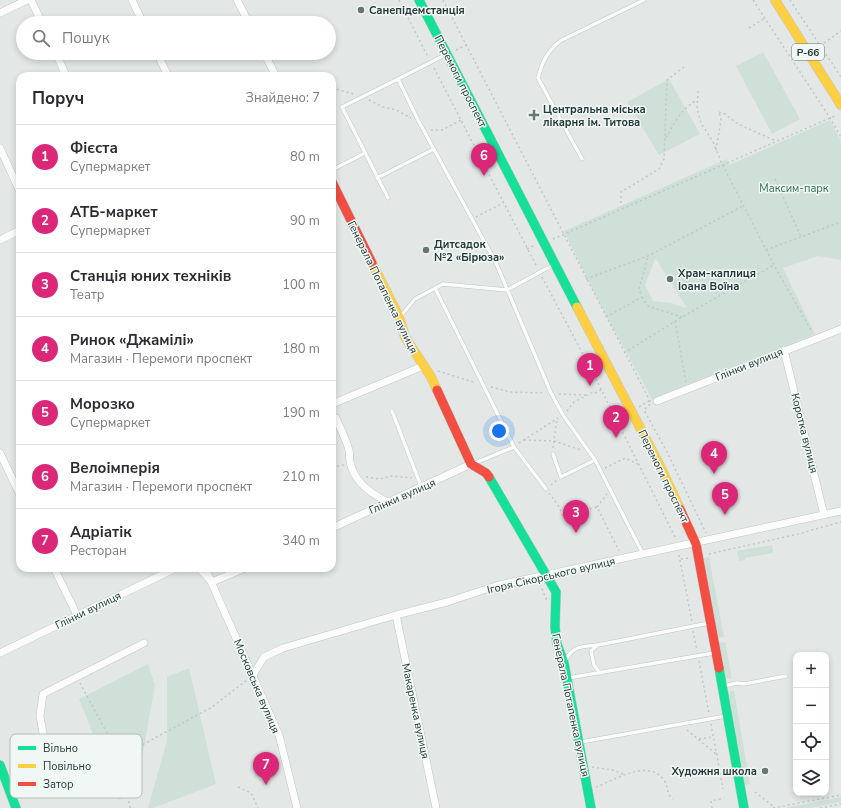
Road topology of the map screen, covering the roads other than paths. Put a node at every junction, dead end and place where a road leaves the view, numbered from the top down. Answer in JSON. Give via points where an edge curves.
{"nodes":[{"id":1,"x":27,"y":0,"type":"edge"},
{"id":2,"x":31,"y":0,"type":"edge"},
{"id":3,"x":132,"y":0,"type":"edge"},
{"id":4,"x":237,"y":0,"type":"edge"},
{"id":5,"x":419,"y":0,"type":"edge"},
{"id":6,"x":644,"y":0,"type":"edge"},
{"id":7,"x":775,"y":0,"type":"edge"},
{"id":8,"x":0,"y":13,"type":"edge"},
{"id":9,"x":39,"y":16,"type":"edge"},
{"id":10,"x":140,"y":16,"type":"edge"},
{"id":11,"x":245,"y":16,"type":"edge"},
{"id":12,"x":447,"y":54,"type":"junction"},
{"id":13,"x":59,"y":60,"type":"edge"},
{"id":14,"x":160,"y":60,"type":"edge"},
{"id":15,"x":268,"y":60,"type":"edge"},
{"id":16,"x":64,"y":72,"type":"edge"},
{"id":17,"x":166,"y":72,"type":"edge"},
{"id":18,"x":274,"y":72,"type":"edge"},
{"id":19,"x":398,"y":79,"type":"junction"},
{"id":20,"x":841,"y":105,"type":"edge"},
{"id":21,"x":0,"y":148,"type":"edge"},
{"id":22,"x":434,"y":149,"type":"junction"},
{"id":23,"x":365,"y":153,"type":"junction"},
{"id":24,"x":582,"y":159,"type":"dead end"},
{"id":25,"x":336,"y":168,"type":"edge"},
{"id":26,"x":377,"y":178,"type":"junction"},
{"id":27,"x":16,"y":183,"type":"edge"},
{"id":28,"x":336,"y":190,"type":"edge"},
{"id":29,"x":388,"y":198,"type":"dead end"},
{"id":30,"x":16,"y":232,"type":"edge"},
{"id":31,"x":0,"y":240,"type":"edge"},
{"id":32,"x":555,"y":264,"type":"junction"},
{"id":33,"x":435,"y":288,"type":"junction"},
{"id":34,"x":507,"y":290,"type":"junction"},
{"id":35,"x":399,"y":318,"type":"junction"},
{"id":36,"x":841,"y":329,"type":"edge"},
{"id":37,"x":784,"y":350,"type":"junction"},
{"id":38,"x":423,"y":366,"type":"junction"},
{"id":39,"x":657,"y":401,"type":"dead end"},
{"id":40,"x":336,"y":402,"type":"edge"},
{"id":41,"x":392,"y":411,"type":"dead end"},
{"id":42,"x":336,"y":418,"type":"dead end"},
{"id":43,"x":514,"y":447,"type":"junction"},
{"id":44,"x":0,"y":453,"type":"edge"},
{"id":45,"x":553,"y":454,"type":"road end"},
{"id":46,"x":595,"y":460,"type":"junction"},
{"id":47,"x":471,"y":464,"type":"junction"},
{"id":48,"x":16,"y":487,"type":"edge"},
{"id":49,"x":422,"y":487,"type":"junction"},
{"id":50,"x":546,"y":490,"type":"road end"},
{"id":51,"x":388,"y":502,"type":"junction"},
{"id":52,"x":841,"y":511,"type":"edge"},
{"id":53,"x":824,"y":515,"type":"junction"},
{"id":54,"x":336,"y":526,"type":"edge"},
{"id":55,"x":696,"y":544,"type":"junction"},
{"id":56,"x":643,"y":554,"type":"junction"},
{"id":57,"x":56,"y":572,"type":"edge"},
{"id":58,"x":168,"y":572,"type":"edge"},
{"id":59,"x":203,"y":572,"type":"edge"},
{"id":60,"x":207,"y":572,"type":"edge"},
{"id":61,"x":235,"y":572,"type":"edge"},
{"id":62,"x":545,"y":576,"type":"junction"},
{"id":63,"x":212,"y":582,"type":"junction"},
{"id":64,"x":77,"y":615,"type":"junction"},
{"id":65,"x":396,"y":615,"type":"junction"},
{"id":66,"x":711,"y":622,"type":"junction"},
{"id":67,"x":144,"y":643,"type":"dead end"},
{"id":68,"x":598,"y":645,"type":"junction"},
{"id":69,"x":716,"y":652,"type":"junction"},
{"id":70,"x":0,"y":653,"type":"edge"},
{"id":71,"x":564,"y":663,"type":"junction"},
{"id":72,"x":600,"y":673,"type":"junction"},
{"id":73,"x":253,"y":675,"type":"junction"},
{"id":74,"x":786,"y":676,"type":"dead end"},
{"id":75,"x":567,"y":678,"type":"junction"},
{"id":76,"x":722,"y":686,"type":"junction"},
{"id":77,"x":728,"y":716,"type":"junction"},
{"id":78,"x":43,"y":734,"type":"edge"},
{"id":79,"x":579,"y":742,"type":"junction"},
{"id":80,"x":0,"y":765,"type":"edge"},
{"id":81,"x":10,"y":792,"type":"edge"},
{"id":82,"x":12,"y":798,"type":"edge"},
{"id":83,"x":16,"y":808,"type":"edge"},
{"id":84,"x":297,"y":808,"type":"edge"},
{"id":85,"x":436,"y":808,"type":"edge"},
{"id":86,"x":592,"y":808,"type":"edge"},
{"id":87,"x":744,"y":808,"type":"edge"}],
"edges":[{"from":1,"to":8,"type":"street"},
{"from":2,"to":9,"type":"street"},
{"from":3,"to":10,"type":"street"},
{"from":4,"to":11,"type":"street"},
{"from":5,"to":12,"type":"main road","name":"Перемоги проспект"},
{"from":6,"to":24,"type":"lane","via":[[560,41],[542,62],[538,78]]},
{"from":7,"to":20,"type":"main road","number":"Р-66"},
{"from":12,"to":19,"type":"lane"},
{"from":12,"to":32,"type":"main road","name":"Перемоги проспект"},
{"from":13,"to":16,"type":"street"},
{"from":14,"to":17,"type":"street"},
{"from":15,"to":18,"type":"street"},
{"from":19,"to":22,"type":"lane"},
{"from":19,"to":23,"type":"lane","via":[[342,107]]},
{"from":21,"to":27,"type":"street"},
{"from":22,"to":26,"type":"lane"},
{"from":22,"to":34,"type":"lane","via":[[496,263]]},
{"from":23,"to":25,"type":"lane"},
{"from":23,"to":26,"type":"lane"},
{"from":26,"to":29,"type":"lane"},
{"from":28,"to":35,"type":"main road","name":"Генерала Потапенка вулиця"},
{"from":30,"to":31,"type":"street"},
{"from":32,"to":34,"type":"lane"},
{"from":32,"to":55,"type":"main road","name":"Перемоги проспект","via":[[660,466]]},
{"from":33,"to":34,"type":"lane","via":[[443,284]]},
{"from":33,"to":35,"type":"lane","via":[[415,299]]},
{"from":33,"to":43,"type":"lane"},
{"from":34,"to":46,"type":"lane","via":[[551,393],[563,415]]},
{"from":35,"to":38,"type":"main road","name":"Генерала Потапенка вулиця","via":[[405,337]]},
{"from":36,"to":37,"type":"street","name":"Глінки вулиця"},
{"from":37,"to":39,"type":"street","name":"Глінки вулиця"},
{"from":37,"to":53,"type":"street","name":"Коротка вулиця"},
{"from":38,"to":40,"type":"street"},
{"from":38,"to":47,"type":"main road","name":"Генерала Потапенка вулиця","via":[[431,377]]},
{"from":41,"to":49,"type":"lane"},
{"from":42,"to":51,"type":"street","via":[[350,451],[350,463],[354,473],[372,494]]},
{"from":43,"to":47,"type":"lane"},
{"from":43,"to":50,"type":"lane"},
{"from":44,"to":48,"type":"street"},
{"from":45,"to":46,"type":"lane","via":[[561,477]]},
{"from":46,"to":56,"type":"lane"},
{"from":47,"to":49,"type":"street","name":"Глінки вулиця"},
{"from":47,"to":62,"type":"main road","name":"Генерала Потапенка вулиця","via":[[486,473],[491,480]]},
{"from":49,"to":51,"type":"street","name":"Глінки вулиця"},
{"from":51,"to":54,"type":"street","name":"Глінки вулиця"},
{"from":52,"to":53,"type":"street","name":"Ігоря Сікорського вулиця"},
{"from":53,"to":55,"type":"street","name":"Ігоря Сікорського вулиця"},
{"from":55,"to":56,"type":"street","name":"Ігоря Сікорського вулиця"},
{"from":55,"to":66,"type":"main road","name":"Перемоги проспект"},
{"from":56,"to":62,"type":"street","name":"Ігоря Сікорського вулиця"},
{"from":57,"to":64,"type":"street"},
{"from":58,"to":64,"type":"street","name":"Глінки вулиця"},
{"from":59,"to":63,"type":"street"},
{"from":60,"to":63,"type":"street","name":"Московська вулиця"},
{"from":61,"to":63,"type":"street"},
{"from":62,"to":65,"type":"street","name":"Ігоря Сікорського вулиця","via":[[499,585]]},
{"from":62,"to":71,"type":"main road","name":"Генерала Потапенка вулиця","via":[[556,592],[555,632]]},
{"from":63,"to":73,"type":"street","name":"Московська вулиця"},
{"from":64,"to":70,"type":"street","name":"Глінки вулиця"},
{"from":65,"to":73,"type":"street","name":"Ігоря Сікорського вулиця","via":[[283,648],[264,657]]},
{"from":65,"to":85,"type":"street","name":"Макаренка вулиця"},
{"from":66,"to":68,"type":"lane"},
{"from":66,"to":69,"type":"main road","name":"Перемоги проспект"},
{"from":67,"to":78,"type":"street","via":[[43,694],[40,716]]},
{"from":68,"to":71,"type":"lane","via":[[583,646],[571,651]]},
{"from":68,"to":72,"type":"lane","via":[[591,651],[594,665]]},
{"from":69,"to":72,"type":"lane"},
{"from":69,"to":76,"type":"main road","name":"Перемоги проспект"},
{"from":71,"to":75,"type":"main road","name":"Генерала Потапенка вулиця"},
{"from":72,"to":75,"type":"lane"},
{"from":73,"to":84,"type":"street","name":"Московська вулиця","via":[[279,735]]},
{"from":74,"to":76,"type":"lane"},
{"from":75,"to":79,"type":"main road","name":"Генерала Потапенка вулиця"},
{"from":76,"to":77,"type":"main road","name":"Перемоги проспект"},
{"from":77,"to":79,"type":"lane"},
{"from":77,"to":87,"type":"main road","name":"Перемоги проспект"},
{"from":79,"to":86,"type":"main road","name":"Генерала Потапенка вулиця"},
{"from":80,"to":81,"type":"main road"},
{"from":82,"to":83,"type":"main road"}]}
